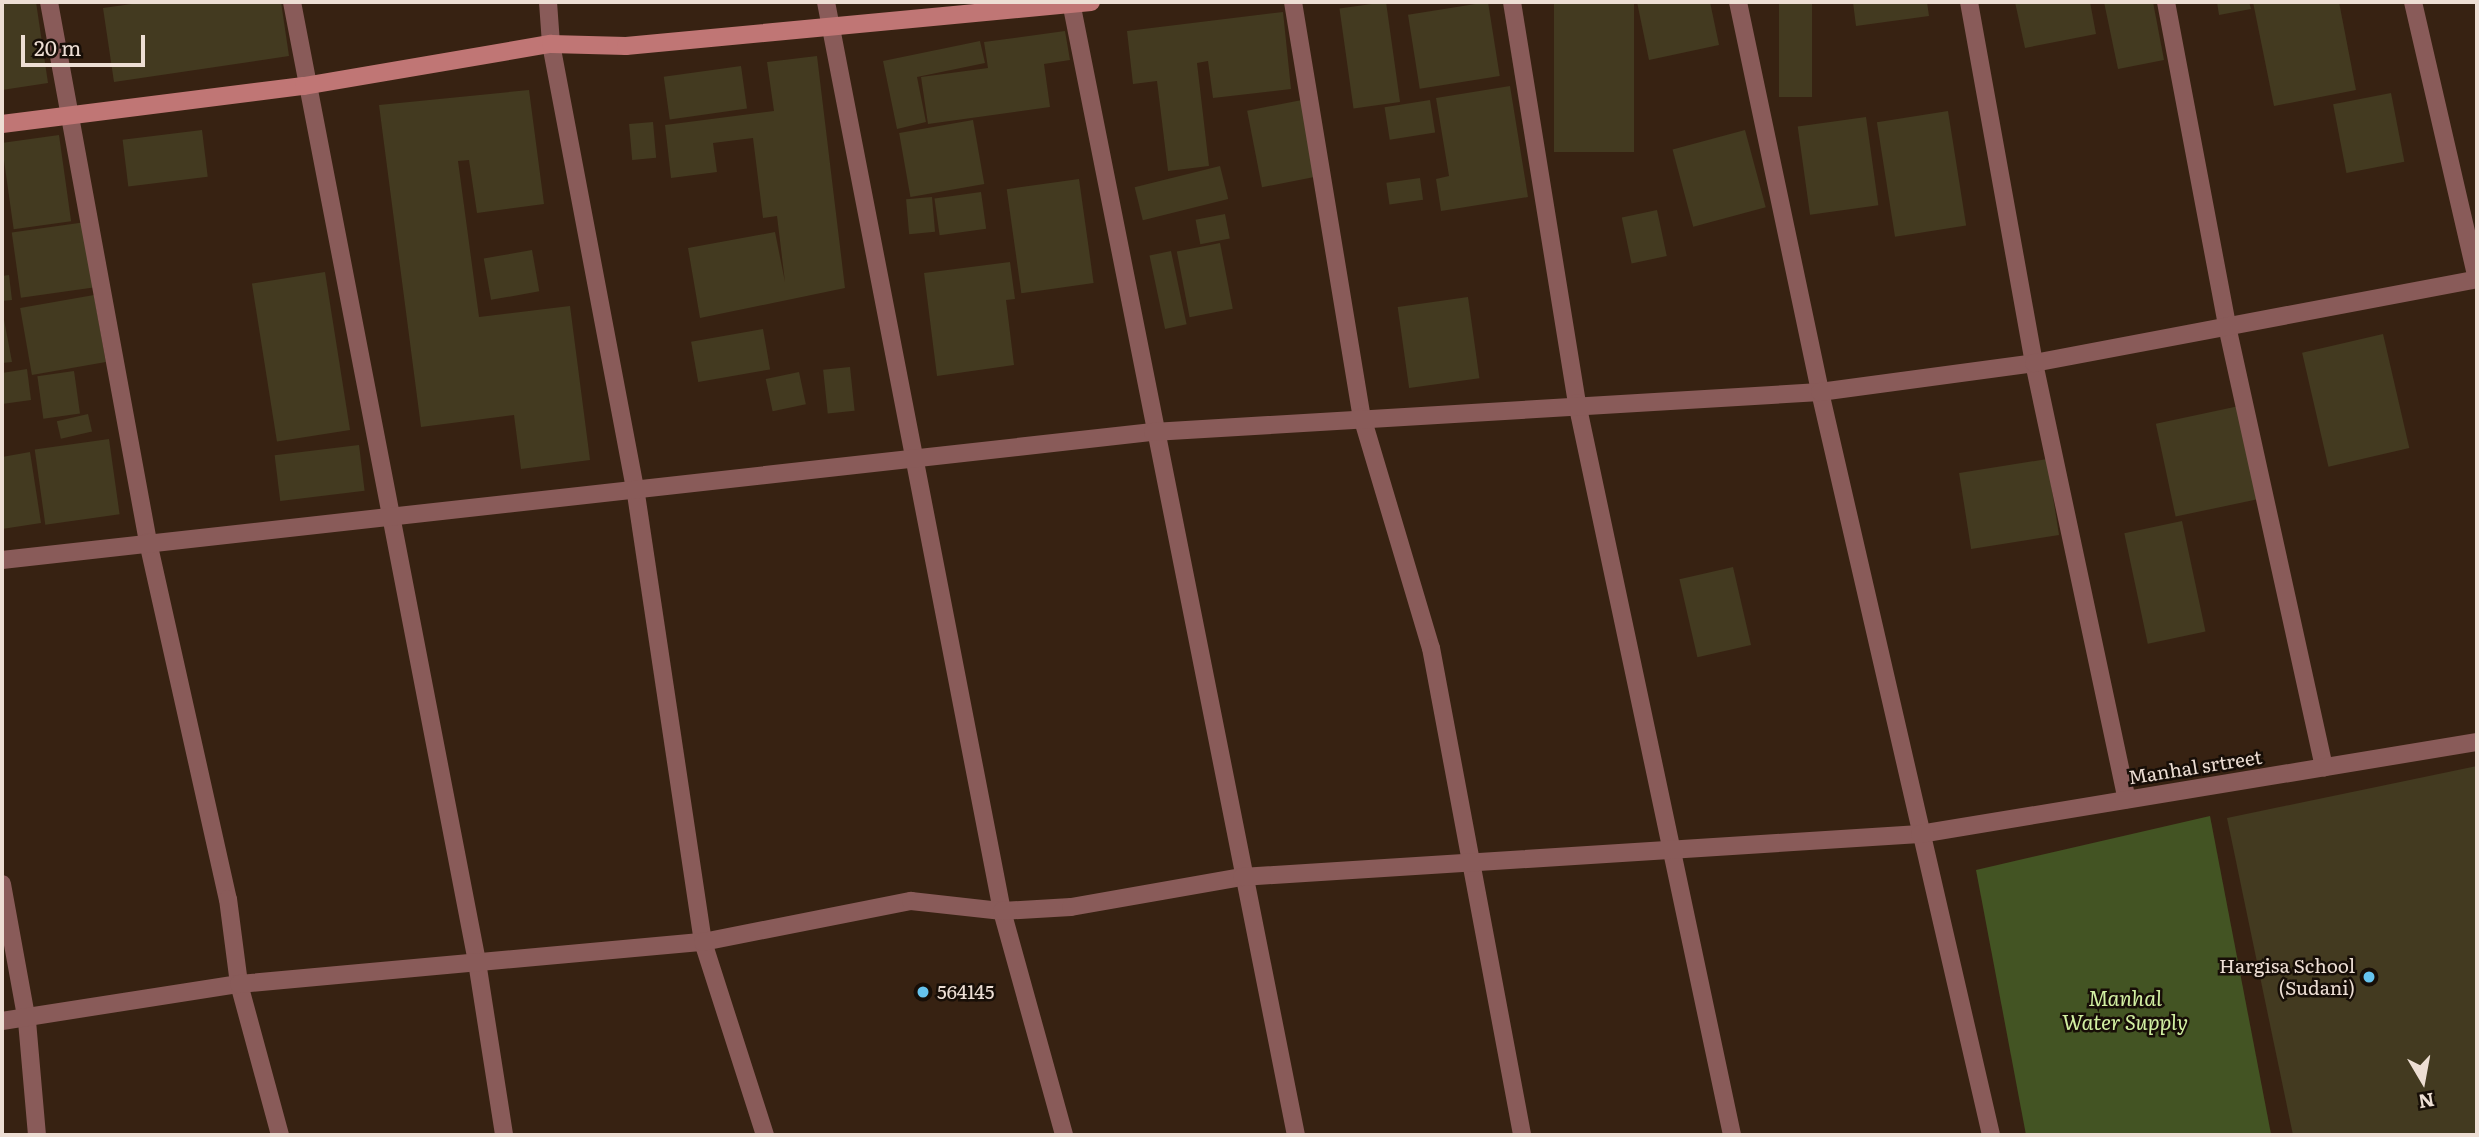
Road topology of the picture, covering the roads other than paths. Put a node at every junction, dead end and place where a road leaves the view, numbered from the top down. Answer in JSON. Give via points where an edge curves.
{"nodes":[{"id":1,"x":49,"y":2,"type":"edge"},
{"id":2,"x":292,"y":2,"type":"edge"},
{"id":3,"x":548,"y":2,"type":"edge"},
{"id":4,"x":826,"y":2,"type":"edge"},
{"id":5,"x":1091,"y":2,"type":"edge"},
{"id":6,"x":1293,"y":2,"type":"edge"},
{"id":7,"x":1513,"y":2,"type":"edge"},
{"id":8,"x":1738,"y":2,"type":"edge"},
{"id":9,"x":1969,"y":2,"type":"edge"},
{"id":10,"x":2166,"y":2,"type":"edge"},
{"id":11,"x":2413,"y":2,"type":"edge"},
{"id":12,"x":1072,"y":3,"type":"edge"},
{"id":13,"x":830,"y":24,"type":"junction"},
{"id":14,"x":551,"y":44,"type":"junction"},
{"id":15,"x":304,"y":86,"type":"junction"},
{"id":16,"x":68,"y":120,"type":"junction"},
{"id":17,"x":2,"y":124,"type":"edge"},
{"id":18,"x":2477,"y":279,"type":"edge"},
{"id":19,"x":2227,"y":326,"type":"junction"},
{"id":20,"x":2034,"y":363,"type":"junction"},
{"id":21,"x":1820,"y":392,"type":"junction"},
{"id":22,"x":1577,"y":403,"type":"junction"},
{"id":23,"x":1362,"y":417,"type":"junction"},
{"id":24,"x":1153,"y":432,"type":"junction"},
{"id":25,"x":918,"y":459,"type":"junction"},
{"id":26,"x":636,"y":494,"type":"junction"},
{"id":27,"x":390,"y":519,"type":"junction"},
{"id":28,"x":148,"y":542,"type":"junction"},
{"id":29,"x":2,"y":560,"type":"edge"},
{"id":30,"x":2477,"y":742,"type":"edge"},
{"id":31,"x":2324,"y":767,"type":"junction"},
{"id":32,"x":2127,"y":799,"type":"junction"},
{"id":33,"x":1920,"y":834,"type":"junction"},
{"id":34,"x":1674,"y":849,"type":"junction"},
{"id":35,"x":1470,"y":866,"type":"junction"},
{"id":36,"x":1242,"y":877,"type":"junction"},
{"id":37,"x":2,"y":884,"type":"edge"},
{"id":38,"x":1002,"y":911,"type":"junction"},
{"id":39,"x":704,"y":942,"type":"junction"},
{"id":40,"x":477,"y":962,"type":"junction"},
{"id":41,"x":239,"y":984,"type":"junction"},
{"id":42,"x":2,"y":1021,"type":"edge"},
{"id":43,"x":27,"y":1021,"type":"junction"},
{"id":44,"x":37,"y":1135,"type":"edge"},
{"id":45,"x":280,"y":1135,"type":"edge"},
{"id":46,"x":504,"y":1135,"type":"edge"},
{"id":47,"x":765,"y":1135,"type":"edge"},
{"id":48,"x":1064,"y":1135,"type":"edge"},
{"id":49,"x":1296,"y":1135,"type":"edge"},
{"id":50,"x":1521,"y":1135,"type":"edge"},
{"id":51,"x":1732,"y":1135,"type":"edge"},
{"id":52,"x":1991,"y":1135,"type":"edge"}],
"edges":[{"from":1,"to":16,"type":"street"},
{"from":2,"to":15,"type":"street"},
{"from":3,"to":14,"type":"street"},
{"from":4,"to":13,"type":"street"},
{"from":5,"to":12,"type":"street"},
{"from":6,"to":23,"type":"street"},
{"from":7,"to":22,"type":"street"},
{"from":8,"to":21,"type":"street"},
{"from":9,"to":20,"type":"street"},
{"from":10,"to":19,"type":"street"},
{"from":11,"to":18,"type":"street"},
{"from":12,"to":13,"type":"street"},
{"from":12,"to":24,"type":"street"},
{"from":13,"to":14,"type":"street","via":[[626,46]]},
{"from":13,"to":25,"type":"street"},
{"from":14,"to":15,"type":"street"},
{"from":14,"to":26,"type":"street"},
{"from":15,"to":16,"type":"street"},
{"from":15,"to":27,"type":"street"},
{"from":16,"to":17,"type":"street"},
{"from":16,"to":28,"type":"street"},
{"from":18,"to":19,"type":"street"},
{"from":19,"to":20,"type":"street"},
{"from":19,"to":31,"type":"street"},
{"from":20,"to":21,"type":"street"},
{"from":20,"to":32,"type":"street"},
{"from":21,"to":22,"type":"street"},
{"from":21,"to":33,"type":"street"},
{"from":22,"to":23,"type":"street"},
{"from":22,"to":34,"type":"street"},
{"from":23,"to":24,"type":"street"},
{"from":23,"to":35,"type":"street","via":[[1431,648]]},
{"from":24,"to":25,"type":"street"},
{"from":24,"to":36,"type":"street"},
{"from":25,"to":26,"type":"street"},
{"from":25,"to":38,"type":"street"},
{"from":26,"to":27,"type":"street"},
{"from":26,"to":39,"type":"street"},
{"from":27,"to":28,"type":"street"},
{"from":27,"to":40,"type":"street"},
{"from":28,"to":29,"type":"street"},
{"from":28,"to":41,"type":"street","via":[[229,899]]},
{"from":30,"to":31,"type":"street","name":"Manhal srtreet"},
{"from":31,"to":32,"type":"street","name":"Manhal srtreet"},
{"from":32,"to":33,"type":"street","name":"Manhal srtreet"},
{"from":33,"to":34,"type":"street","name":"Manhal srtreet"},
{"from":33,"to":52,"type":"street"},
{"from":34,"to":35,"type":"street","name":"Manhal srtreet"},
{"from":34,"to":51,"type":"street"},
{"from":35,"to":36,"type":"street","name":"Manhal srtreet"},
{"from":35,"to":50,"type":"street"},
{"from":36,"to":38,"type":"street","name":"Manhal srtreet","via":[[1071,907]]},
{"from":36,"to":49,"type":"street"},
{"from":37,"to":43,"type":"street"},
{"from":38,"to":39,"type":"street","name":"Manhal srtreet","via":[[911,901]]},
{"from":38,"to":48,"type":"street"},
{"from":39,"to":40,"type":"street","name":"Manhal srtreet"},
{"from":39,"to":47,"type":"street"},
{"from":40,"to":41,"type":"street","name":"Manhal srtreet"},
{"from":40,"to":46,"type":"street"},
{"from":41,"to":43,"type":"street","name":"Manhal srtreet"},
{"from":41,"to":45,"type":"street"},
{"from":42,"to":43,"type":"street","name":"Manhal srtreet"},
{"from":43,"to":44,"type":"street"}]}
